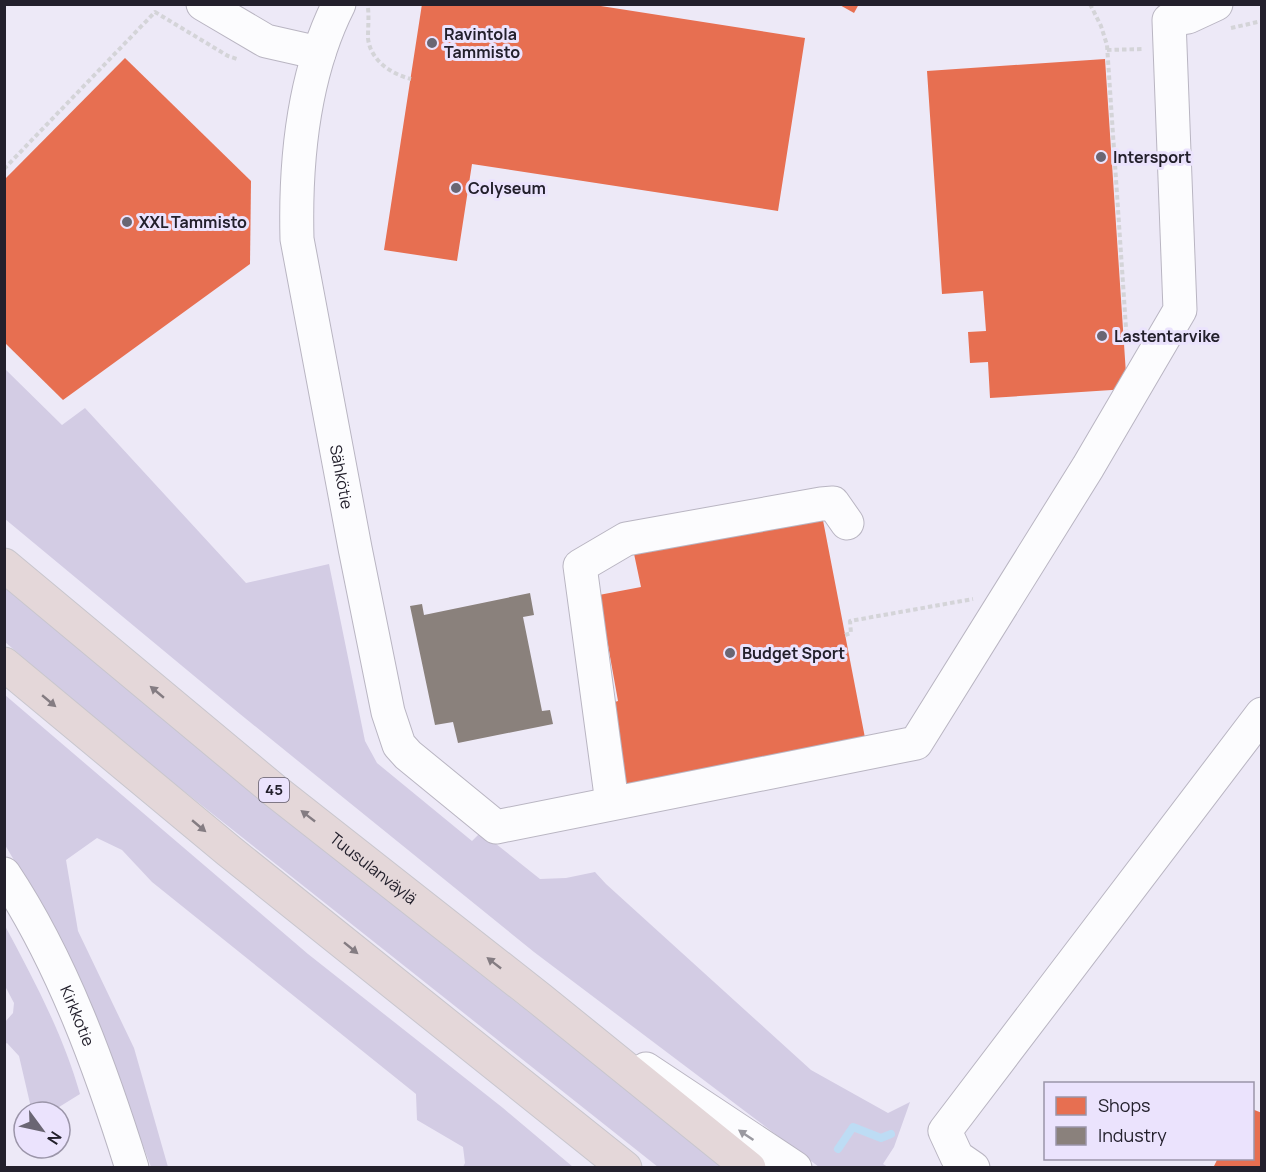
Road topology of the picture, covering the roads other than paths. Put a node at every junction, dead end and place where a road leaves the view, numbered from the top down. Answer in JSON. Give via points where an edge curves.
{"nodes":[{"id":1,"x":203,"y":4,"type":"edge"},
{"id":2,"x":339,"y":4,"type":"edge"},
{"id":3,"x":1216,"y":4,"type":"edge"},
{"id":4,"x":319,"y":53,"type":"junction"},
{"id":5,"x":847,"y":523,"type":"dead end"},
{"id":6,"x":4,"y":565,"type":"edge"},
{"id":7,"x":4,"y":664,"type":"edge"},
{"id":8,"x":1262,"y":714,"type":"edge"},
{"id":9,"x":612,"y":803,"type":"junction"},
{"id":10,"x":4,"y":874,"type":"edge"},
{"id":11,"x":540,"y":999,"type":"junction"},
{"id":12,"x":496,"y":1064,"type":"junction"},
{"id":13,"x":132,"y":1167,"type":"edge"},
{"id":14,"x":600,"y":1167,"type":"edge"},
{"id":15,"x":625,"y":1167,"type":"edge"},
{"id":16,"x":749,"y":1167,"type":"edge"},
{"id":17,"x":795,"y":1167,"type":"edge"},
{"id":18,"x":973,"y":1167,"type":"edge"}],
"edges":[{"from":1,"to":4,"type":"street","via":[[266,41]]},
{"from":2,"to":4,"type":"street","name":"Sähkötie"},
{"from":3,"to":9,"type":"street","via":[[1188,17],[1169,20],[1180,310],[916,743]]},
{"from":4,"to":9,"type":"street","name":"Sähkötie","via":[[299,144],[297,239],[388,712],[399,745],[496,827]]},
{"from":5,"to":9,"type":"street","via":[[833,503],[821,504],[626,539],[580,566]]},
{"from":11,"to":6,"type":"highway","name":"Tuusulanväylä","number":"45","one_way":true,"via":[[274,790]]},
{"from":7,"to":12,"type":"highway","one_way":true,"via":[[229,851]]},
{"from":8,"to":18,"type":"street","via":[[945,1131],[957,1157]]},
{"from":10,"to":13,"type":"street","name":"Kirkkotie","via":[[57,970],[113,1105]]},
{"from":11,"to":16,"type":"highway","name":"Tuusulanväylä","number":"45"},
{"from":17,"to":11,"type":"street","one_way":true},
{"from":12,"to":14,"type":"street"},
{"from":12,"to":15,"type":"highway"}]}
